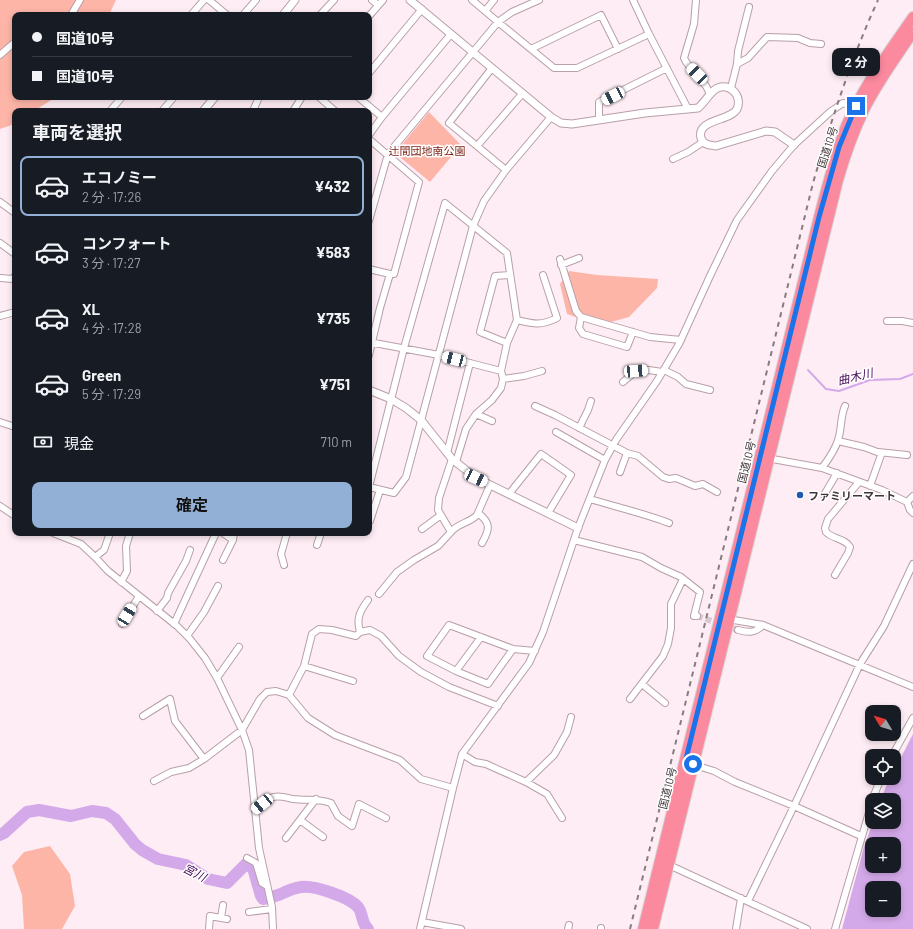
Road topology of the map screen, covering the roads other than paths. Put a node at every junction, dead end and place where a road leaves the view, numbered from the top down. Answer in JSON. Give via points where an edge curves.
{"nodes":[{"id":1,"x":80,"y":0,"type":"edge"},
{"id":2,"x":204,"y":0,"type":"edge"},
{"id":3,"x":209,"y":0,"type":"edge"},
{"id":4,"x":256,"y":0,"type":"edge"},
{"id":5,"x":295,"y":0,"type":"edge"},
{"id":6,"x":334,"y":0,"type":"edge"},
{"id":7,"x":372,"y":0,"type":"edge"},
{"id":8,"x":410,"y":0,"type":"edge"},
{"id":9,"x":472,"y":0,"type":"edge"},
{"id":10,"x":494,"y":0,"type":"edge"},
{"id":11,"x":539,"y":0,"type":"edge"},
{"id":12,"x":633,"y":0,"type":"edge"},
{"id":13,"x":696,"y":0,"type":"edge"},
{"id":14,"x":381,"y":3,"type":"edge"},
{"id":15,"x":749,"y":7,"type":"dead end"},
{"id":16,"x":422,"y":9,"type":"junction"},
{"id":17,"x":485,"y":11,"type":"junction"},
{"id":18,"x":73,"y":12,"type":"edge"},
{"id":19,"x":194,"y":12,"type":"edge"},
{"id":20,"x":223,"y":12,"type":"edge"},
{"id":21,"x":246,"y":12,"type":"edge"},
{"id":22,"x":285,"y":12,"type":"edge"},
{"id":23,"x":323,"y":12,"type":"edge"},
{"id":24,"x":372,"y":13,"type":"edge"},
{"id":25,"x":913,"y":17,"type":"edge"},
{"id":26,"x":498,"y":22,"type":"junction"},
{"id":27,"x":913,"y":32,"type":"edge"},
{"id":28,"x":451,"y":34,"type":"junction"},
{"id":29,"x":649,"y":34,"type":"junction"},
{"id":30,"x":821,"y":44,"type":"dead end"},
{"id":31,"x":12,"y":45,"type":"edge"},
{"id":32,"x":531,"y":49,"type":"junction"},
{"id":33,"x":618,"y":49,"type":"junction"},
{"id":34,"x":472,"y":52,"type":"junction"},
{"id":35,"x":0,"y":55,"type":"edge"},
{"id":36,"x":737,"y":64,"type":"junction"},
{"id":37,"x":492,"y":68,"type":"junction"},
{"id":38,"x":667,"y":68,"type":"junction"},
{"id":39,"x":372,"y":69,"type":"edge"},
{"id":40,"x":731,"y":88,"type":"junction"},
{"id":41,"x":522,"y":94,"type":"junction"},
{"id":42,"x":710,"y":94,"type":"junction"},
{"id":43,"x":119,"y":100,"type":"edge"},
{"id":44,"x":171,"y":100,"type":"edge"},
{"id":45,"x":212,"y":100,"type":"edge"},
{"id":46,"x":322,"y":100,"type":"edge"},
{"id":47,"x":362,"y":100,"type":"edge"},
{"id":48,"x":856,"y":106,"type":"junction"},
{"id":49,"x":113,"y":108,"type":"edge"},
{"id":50,"x":165,"y":108,"type":"edge"},
{"id":51,"x":206,"y":108,"type":"edge"},
{"id":52,"x":332,"y":108,"type":"edge"},
{"id":53,"x":371,"y":108,"type":"edge"},
{"id":54,"x":372,"y":109,"type":"edge"},
{"id":55,"x":688,"y":109,"type":"junction"},
{"id":56,"x":382,"y":117,"type":"junction"},
{"id":57,"x":551,"y":117,"type":"junction"},
{"id":58,"x":599,"y":120,"type":"junction"},
{"id":59,"x":372,"y":131,"type":"edge"},
{"id":60,"x":372,"y":141,"type":"edge"},
{"id":61,"x":703,"y":142,"type":"junction"},
{"id":62,"x":794,"y":145,"type":"junction"},
{"id":63,"x":477,"y":146,"type":"junction"},
{"id":64,"x":388,"y":154,"type":"junction"},
{"id":65,"x":673,"y":159,"type":"dead end"},
{"id":66,"x":506,"y":170,"type":"junction"},
{"id":67,"x":0,"y":202,"type":"edge"},
{"id":68,"x":372,"y":210,"type":"edge"},
{"id":69,"x":12,"y":211,"type":"edge"},
{"id":70,"x":473,"y":226,"type":"junction"},
{"id":71,"x":0,"y":244,"type":"edge"},
{"id":72,"x":12,"y":252,"type":"edge"},
{"id":73,"x":579,"y":258,"type":"dead end"},
{"id":74,"x":372,"y":270,"type":"edge"},
{"id":75,"x":390,"y":274,"type":"junction"},
{"id":76,"x":510,"y":275,"type":"junction"},
{"id":77,"x":543,"y":275,"type":"dead end"},
{"id":78,"x":0,"y":278,"type":"edge"},
{"id":79,"x":12,"y":279,"type":"edge"},
{"id":80,"x":12,"y":313,"type":"edge"},
{"id":81,"x":0,"y":316,"type":"edge"},
{"id":82,"x":581,"y":317,"type":"junction"},
{"id":83,"x":517,"y":320,"type":"junction"},
{"id":84,"x":887,"y":322,"type":"dead end"},
{"id":85,"x":913,"y":323,"type":"edge"},
{"id":86,"x":633,"y":332,"type":"junction"},
{"id":87,"x":372,"y":335,"type":"edge"},
{"id":88,"x":681,"y":340,"type":"junction"},
{"id":89,"x":372,"y":342,"type":"edge"},
{"id":90,"x":507,"y":343,"type":"junction"},
{"id":91,"x":404,"y":348,"type":"junction"},
{"id":92,"x":439,"y":355,"type":"junction"},
{"id":93,"x":470,"y":363,"type":"junction"},
{"id":94,"x":501,"y":371,"type":"junction"},
{"id":95,"x":542,"y":371,"type":"dead end"},
{"id":96,"x":663,"y":371,"type":"junction"},
{"id":97,"x":503,"y":379,"type":"junction"},
{"id":98,"x":623,"y":382,"type":"dead end"},
{"id":99,"x":710,"y":390,"type":"dead end"},
{"id":100,"x":372,"y":391,"type":"edge"},
{"id":101,"x":391,"y":399,"type":"junction"},
{"id":102,"x":591,"y":400,"type":"dead end"},
{"id":103,"x":535,"y":406,"type":"dead end"},
{"id":104,"x":845,"y":406,"type":"dead end"},
{"id":105,"x":476,"y":414,"type":"junction"},
{"id":106,"x":421,"y":420,"type":"junction"},
{"id":107,"x":492,"y":421,"type":"dead end"},
{"id":108,"x":0,"y":422,"type":"edge"},
{"id":109,"x":12,"y":426,"type":"edge"},
{"id":110,"x":579,"y":428,"type":"junction"},
{"id":111,"x":556,"y":432,"type":"dead end"},
{"id":112,"x":838,"y":441,"type":"junction"},
{"id":113,"x":613,"y":446,"type":"junction"},
{"id":114,"x":878,"y":452,"type":"junction"},
{"id":115,"x":627,"y":453,"type":"junction"},
{"id":116,"x":907,"y":455,"type":"dead end"},
{"id":117,"x":764,"y":457,"type":"junction"},
{"id":118,"x":452,"y":458,"type":"junction"},
{"id":119,"x":605,"y":460,"type":"junction"},
{"id":120,"x":822,"y":468,"type":"junction"},
{"id":121,"x":620,"y":472,"type":"dead end"},
{"id":122,"x":837,"y":473,"type":"junction"},
{"id":123,"x":372,"y":475,"type":"edge"},
{"id":124,"x":859,"y":482,"type":"junction"},
{"id":125,"x":490,"y":485,"type":"junction"},
{"id":126,"x":870,"y":486,"type":"junction"},
{"id":127,"x":372,"y":488,"type":"edge"},
{"id":128,"x":380,"y":490,"type":"junction"},
{"id":129,"x":717,"y":492,"type":"dead end"},
{"id":130,"x":509,"y":494,"type":"junction"},
{"id":131,"x":824,"y":495,"type":"dead end"},
{"id":132,"x":913,"y":496,"type":"edge"},
{"id":133,"x":590,"y":499,"type":"junction"},
{"id":134,"x":907,"y":502,"type":"junction"},
{"id":135,"x":0,"y":506,"type":"edge"},
{"id":136,"x":478,"y":513,"type":"junction"},
{"id":137,"x":548,"y":513,"type":"junction"},
{"id":138,"x":913,"y":513,"type":"edge"},
{"id":139,"x":12,"y":514,"type":"edge"},
{"id":140,"x":372,"y":515,"type":"edge"},
{"id":141,"x":441,"y":515,"type":"junction"},
{"id":142,"x":669,"y":523,"type":"dead end"},
{"id":143,"x":578,"y":528,"type":"junction"},
{"id":144,"x":422,"y":529,"type":"dead end"},
{"id":145,"x":451,"y":532,"type":"junction"},
{"id":146,"x":61,"y":536,"type":"edge"},
{"id":147,"x":109,"y":536,"type":"edge"},
{"id":148,"x":129,"y":536,"type":"edge"},
{"id":149,"x":215,"y":536,"type":"edge"},
{"id":150,"x":227,"y":536,"type":"edge"},
{"id":151,"x":234,"y":536,"type":"edge"},
{"id":152,"x":286,"y":536,"type":"edge"},
{"id":153,"x":319,"y":536,"type":"edge"},
{"id":154,"x":233,"y":540,"type":"junction"},
{"id":155,"x":574,"y":540,"type":"junction"},
{"id":156,"x":482,"y":543,"type":"dead end"},
{"id":157,"x":317,"y":545,"type":"dead end"},
{"id":158,"x":190,"y":550,"type":"dead end"},
{"id":159,"x":95,"y":557,"type":"junction"},
{"id":160,"x":223,"y":560,"type":"dead end"},
{"id":161,"x":913,"y":564,"type":"edge"},
{"id":162,"x":284,"y":565,"type":"dead end"},
{"id":163,"x":835,"y":574,"type":"dead end"},
{"id":164,"x":683,"y":579,"type":"junction"},
{"id":165,"x":122,"y":582,"type":"junction"},
{"id":166,"x":218,"y":586,"type":"dead end"},
{"id":167,"x":379,"y":594,"type":"dead end"},
{"id":168,"x":139,"y":596,"type":"junction"},
{"id":169,"x":368,"y":600,"type":"dead end"},
{"id":170,"x":157,"y":611,"type":"junction"},
{"id":171,"x":697,"y":616,"type":"dead end"},
{"id":172,"x":725,"y":618,"type":"junction"},
{"id":173,"x":122,"y":624,"type":"dead end"},
{"id":174,"x":174,"y":624,"type":"junction"},
{"id":175,"x":763,"y":625,"type":"junction"},
{"id":176,"x":738,"y":630,"type":"tunnel mouth"},
{"id":177,"x":360,"y":632,"type":"junction"},
{"id":178,"x":187,"y":636,"type":"junction"},
{"id":179,"x":481,"y":637,"type":"junction"},
{"id":180,"x":239,"y":647,"type":"dead end"},
{"id":181,"x":513,"y":649,"type":"junction"},
{"id":182,"x":535,"y":652,"type":"junction"},
{"id":183,"x":860,"y":664,"type":"junction"},
{"id":184,"x":304,"y":666,"type":"junction"},
{"id":185,"x":456,"y":671,"type":"junction"},
{"id":186,"x":217,"y":678,"type":"junction"},
{"id":187,"x":353,"y":681,"type":"dead end"},
{"id":188,"x":642,"y":684,"type":"junction"},
{"id":189,"x":913,"y":687,"type":"edge"},
{"id":190,"x":289,"y":695,"type":"junction"},
{"id":191,"x":630,"y":699,"type":"dead end"},
{"id":192,"x":665,"y":703,"type":"dead end"},
{"id":193,"x":498,"y":706,"type":"junction"},
{"id":194,"x":143,"y":716,"type":"dead end"},
{"id":195,"x":572,"y":717,"type":"dead end"},
{"id":196,"x":913,"y":718,"type":"edge"},
{"id":197,"x":242,"y":730,"type":"junction"},
{"id":198,"x":896,"y":749,"type":"edge"},
{"id":199,"x":462,"y":754,"type":"junction"},
{"id":200,"x":204,"y":759,"type":"junction"},
{"id":201,"x":689,"y":764,"type":"junction"},
{"id":202,"x":154,"y":781,"type":"dead end"},
{"id":203,"x":526,"y":782,"type":"junction"},
{"id":204,"x":453,"y":788,"type":"junction"},
{"id":205,"x":316,"y":799,"type":"junction"},
{"id":206,"x":794,"y":806,"type":"junction"},
{"id":207,"x":255,"y":809,"type":"junction"},
{"id":208,"x":386,"y":818,"type":"dead end"},
{"id":209,"x":562,"y":818,"type":"dead end"},
{"id":210,"x":300,"y":820,"type":"junction"},
{"id":211,"x":865,"y":823,"type":"edge"},
{"id":212,"x":861,"y":836,"type":"junction"},
{"id":213,"x":323,"y":837,"type":"dead end"},
{"id":214,"x":286,"y":838,"type":"dead end"},
{"id":215,"x":247,"y":858,"type":"dead end"},
{"id":216,"x":669,"y":865,"type":"junction"},
{"id":217,"x":268,"y":889,"type":"junction"},
{"id":218,"x":741,"y":898,"type":"junction"},
{"id":219,"x":748,"y":901,"type":"junction"},
{"id":220,"x":223,"y":905,"type":"dead end"},
{"id":221,"x":272,"y":908,"type":"junction"},
{"id":222,"x":249,"y":912,"type":"dead end"},
{"id":223,"x":422,"y":922,"type":"junction"},
{"id":224,"x":209,"y":929,"type":"edge"},
{"id":225,"x":273,"y":929,"type":"edge"},
{"id":226,"x":420,"y":929,"type":"edge"},
{"id":227,"x":461,"y":929,"type":"edge"},
{"id":228,"x":643,"y":929,"type":"edge"},
{"id":229,"x":653,"y":929,"type":"edge"},
{"id":230,"x":736,"y":929,"type":"edge"},
{"id":231,"x":807,"y":929,"type":"edge"},
{"id":232,"x":835,"y":929,"type":"edge"}],
"edges":[{"from":1,"to":18,"type":"street"},
{"from":2,"to":19,"type":"street"},
{"from":3,"to":20,"type":"street"},
{"from":4,"to":21,"type":"street"},
{"from":5,"to":22,"type":"street"},
{"from":6,"to":23,"type":"street"},
{"from":7,"to":14,"type":"street"},
{"from":8,"to":16,"type":"street"},
{"from":9,"to":17,"type":"street"},
{"from":10,"to":17,"type":"street"},
{"from":11,"to":26,"type":"street","via":[[512,12]]},
{"from":12,"to":29,"type":"street"},
{"from":13,"to":42,"type":"street","via":[[694,24],[684,58]]},
{"from":14,"to":24,"type":"street"},
{"from":15,"to":36,"type":"street"},
{"from":16,"to":28,"type":"street"},
{"from":16,"to":39,"type":"street"},
{"from":17,"to":26,"type":"street"},
{"from":25,"to":48,"type":"highway","name":"国道10号","via":[[880,64]]},
{"from":26,"to":32,"type":"street"},
{"from":26,"to":34,"type":"street"},
{"from":27,"to":117,"type":"highway","name":"国道10号","via":[[871,97],[846,154]]},
{"from":28,"to":34,"type":"street"},
{"from":28,"to":56,"type":"street"},
{"from":29,"to":33,"type":"street"},
{"from":29,"to":38,"type":"street"},
{"from":30,"to":36,"type":"street","via":[[798,38],[768,37],[748,58]]},
{"from":31,"to":35,"type":"street"},
{"from":32,"to":33,"type":"street","via":[[554,68],[577,68]]},
{"from":32,"to":33,"type":"street","via":[[601,15]]},
{"from":34,"to":37,"type":"street"},
{"from":34,"to":64,"type":"street"},
{"from":36,"to":40,"type":"street"},
{"from":37,"to":41,"type":"street"},
{"from":37,"to":63,"type":"street","via":[[449,123]]},
{"from":38,"to":55,"type":"street"},
{"from":38,"to":58,"type":"street","via":[[599,102]]},
{"from":40,"to":42,"type":"street","via":[[723,86]]},
{"from":40,"to":61,"type":"street","via":[[739,101],[737,109],[730,116],[709,123],[703,128],[700,135]]},
{"from":41,"to":57,"type":"street"},
{"from":41,"to":63,"type":"street"},
{"from":42,"to":55,"type":"street","via":[[698,108]]},
{"from":43,"to":49,"type":"street"},
{"from":44,"to":50,"type":"street"},
{"from":45,"to":51,"type":"street"},
{"from":46,"to":52,"type":"street"},
{"from":47,"to":53,"type":"street"},
{"from":48,"to":62,"type":"street","via":[[844,103],[835,108]]},
{"from":48,"to":117,"type":"highway","name":"国道10号","via":[[839,147],[829,181]]},
{"from":54,"to":56,"type":"street"},
{"from":55,"to":58,"type":"street"},
{"from":56,"to":59,"type":"street"},
{"from":57,"to":58,"type":"street","via":[[561,123],[572,124]]},
{"from":57,"to":66,"type":"street"},
{"from":60,"to":64,"type":"street"},
{"from":61,"to":62,"type":"street","via":[[716,146],[766,131],[775,132]]},
{"from":61,"to":65,"type":"street"},
{"from":62,"to":88,"type":"street","via":[[737,220]]},
{"from":63,"to":66,"type":"street"},
{"from":64,"to":68,"type":"street"},
{"from":64,"to":75,"type":"street","via":[[419,182],[394,274]]},
{"from":66,"to":70,"type":"street","via":[[484,201]]},
{"from":67,"to":69,"type":"street"},
{"from":70,"to":76,"type":"street","via":[[507,253]]},
{"from":70,"to":91,"type":"street","via":[[445,203]]},
{"from":70,"to":92,"type":"street"},
{"from":71,"to":72,"type":"street"},
{"from":73,"to":82,"type":"street","via":[[560,262],[576,311]]},
{"from":74,"to":75,"type":"street"},
{"from":75,"to":87,"type":"street"},
{"from":76,"to":83,"type":"street"},
{"from":76,"to":90,"type":"street","via":[[495,276],[480,332]]},
{"from":77,"to":83,"type":"street","via":[[557,318],[535,324]]},
{"from":78,"to":79,"type":"street"},
{"from":80,"to":81,"type":"street"},
{"from":82,"to":86,"type":"street"},
{"from":82,"to":86,"type":"street","via":[[579,328],[582,334],[627,348]]},
{"from":83,"to":90,"type":"street"},
{"from":84,"to":85,"type":"street"},
{"from":86,"to":88,"type":"street","via":[[650,337]]},
{"from":88,"to":96,"type":"street"},
{"from":89,"to":91,"type":"street"},
{"from":90,"to":94,"type":"street"},
{"from":91,"to":92,"type":"street"},
{"from":91,"to":101,"type":"street"},
{"from":92,"to":93,"type":"street"},
{"from":92,"to":106,"type":"street"},
{"from":93,"to":94,"type":"street"},
{"from":93,"to":118,"type":"street"},
{"from":94,"to":97,"type":"street"},
{"from":95,"to":97,"type":"street"},
{"from":96,"to":98,"type":"street","via":[[636,371]]},
{"from":96,"to":99,"type":"street","via":[[678,377],[686,384]]},
{"from":96,"to":113,"type":"street"},
{"from":97,"to":105,"type":"street","via":[[501,388],[492,400]]},
{"from":100,"to":101,"type":"street"},
{"from":101,"to":106,"type":"street"},
{"from":101,"to":123,"type":"street"},
{"from":102,"to":110,"type":"street"},
{"from":103,"to":110,"type":"street"},
{"from":104,"to":112,"type":"street"},
{"from":105,"to":107,"type":"street"},
{"from":105,"to":118,"type":"street"},
{"from":106,"to":118,"type":"street"},
{"from":106,"to":128,"type":"street","via":[[406,477],[394,493]]},
{"from":108,"to":109,"type":"street"},
{"from":110,"to":113,"type":"street"},
{"from":111,"to":119,"type":"street"},
{"from":112,"to":114,"type":"street"},
{"from":112,"to":120,"type":"street"},
{"from":113,"to":115,"type":"street"},
{"from":113,"to":119,"type":"street"},
{"from":114,"to":116,"type":"street"},
{"from":114,"to":126,"type":"street","via":[[881,455]]},
{"from":115,"to":121,"type":"street"},
{"from":115,"to":129,"type":"street","via":[[638,456],[663,477],[676,478],[695,486],[703,484]]},
{"from":117,"to":120,"type":"street"},
{"from":117,"to":172,"type":"highway","name":"国道10号"},
{"from":118,"to":125,"type":"street","via":[[476,478]]},
{"from":118,"to":141,"type":"street","via":[[439,498],[438,510]]},
{"from":119,"to":133,"type":"street"},
{"from":120,"to":122,"type":"street"},
{"from":122,"to":124,"type":"street"},
{"from":122,"to":131,"type":"street"},
{"from":124,"to":126,"type":"street"},
{"from":124,"to":163,"type":"street","via":[[826,523],[828,535],[847,542],[850,547]]},
{"from":125,"to":130,"type":"street"},
{"from":125,"to":136,"type":"street"},
{"from":126,"to":134,"type":"street"},
{"from":127,"to":128,"type":"street"},
{"from":128,"to":140,"type":"street"},
{"from":130,"to":137,"type":"street"},
{"from":130,"to":137,"type":"street","via":[[541,454],[571,475]]},
{"from":132,"to":134,"type":"street"},
{"from":133,"to":142,"type":"street","via":[[643,513]]},
{"from":133,"to":143,"type":"street"},
{"from":134,"to":138,"type":"street"},
{"from":135,"to":139,"type":"street"},
{"from":136,"to":145,"type":"street"},
{"from":136,"to":156,"type":"street","via":[[486,519],[488,526],[487,535]]},
{"from":137,"to":143,"type":"street"},
{"from":141,"to":144,"type":"street"},
{"from":141,"to":145,"type":"street"},
{"from":143,"to":155,"type":"street"},
{"from":145,"to":167,"type":"street","via":[[438,546],[397,572]]},
{"from":146,"to":159,"type":"street","via":[[81,544]]},
{"from":147,"to":159,"type":"street","via":[[104,550]]},
{"from":148,"to":165,"type":"street","via":[[126,546],[127,571]]},
{"from":149,"to":174,"type":"street"},
{"from":150,"to":154,"type":"street"},
{"from":151,"to":154,"type":"street"},
{"from":152,"to":162,"type":"street","via":[[281,554]]},
{"from":153,"to":157,"type":"street"},
{"from":154,"to":160,"type":"street"},
{"from":155,"to":164,"type":"street","via":[[642,557]]},
{"from":155,"to":182,"type":"street"},
{"from":158,"to":170,"type":"street"},
{"from":159,"to":165,"type":"street"},
{"from":161,"to":183,"type":"street","via":[[884,626]]},
{"from":164,"to":171,"type":"street","via":[[700,592],[694,616]]},
{"from":164,"to":188,"type":"street","via":[[671,604],[668,644],[663,656]]},
{"from":165,"to":168,"type":"street"},
{"from":166,"to":178,"type":"street"},
{"from":168,"to":170,"type":"street"},
{"from":168,"to":173,"type":"street"},
{"from":169,"to":177,"type":"street","via":[[361,609],[358,622]]},
{"from":170,"to":174,"type":"street"},
{"from":172,"to":175,"type":"street"},
{"from":172,"to":201,"type":"highway","name":"国道10号"},
{"from":174,"to":178,"type":"street"},
{"from":175,"to":176,"type":"street","via":[[757,631]]},
{"from":175,"to":183,"type":"street"},
{"from":177,"to":184,"type":"street","via":[[356,636],[319,629],[312,634]]},
{"from":177,"to":193,"type":"street","via":[[370,630],[381,636],[399,656],[421,672]]},
{"from":178,"to":186,"type":"street"},
{"from":179,"to":181,"type":"street"},
{"from":179,"to":185,"type":"street"},
{"from":179,"to":185,"type":"street","via":[[449,625],[427,656]]},
{"from":180,"to":186,"type":"street"},
{"from":181,"to":182,"type":"street"},
{"from":181,"to":185,"type":"street","via":[[488,684]]},
{"from":182,"to":193,"type":"street"},
{"from":183,"to":189,"type":"street"},
{"from":183,"to":206,"type":"street"},
{"from":184,"to":187,"type":"street"},
{"from":184,"to":190,"type":"street"},
{"from":186,"to":197,"type":"street"},
{"from":188,"to":191,"type":"street"},
{"from":188,"to":192,"type":"street"},
{"from":190,"to":197,"type":"street","via":[[276,691],[267,692],[260,699]]},
{"from":190,"to":204,"type":"street","via":[[308,718],[335,735],[400,760],[421,779]]},
{"from":193,"to":199,"type":"street"},
{"from":194,"to":200,"type":"street","via":[[170,699],[175,721]]},
{"from":195,"to":203,"type":"street","via":[[554,755]]},
{"from":196,"to":198,"type":"street"},
{"from":197,"to":200,"type":"street"},
{"from":197,"to":207,"type":"street","via":[[249,750]]},
{"from":199,"to":203,"type":"street","via":[[475,762],[486,764]]},
{"from":199,"to":204,"type":"street"},
{"from":200,"to":202,"type":"street","via":[[189,768],[171,772]]},
{"from":201,"to":206,"type":"street","via":[[714,771]]},
{"from":201,"to":216,"type":"highway","name":"国道10号"},
{"from":201,"to":228,"type":"highway","name":"国道10号"},
{"from":203,"to":209,"type":"street","via":[[547,794]]},
{"from":204,"to":223,"type":"street"},
{"from":205,"to":207,"type":"street","via":[[275,796]]},
{"from":205,"to":208,"type":"street","via":[[331,803],[338,816],[352,826],[359,804]]},
{"from":205,"to":210,"type":"street"},
{"from":206,"to":212,"type":"street"},
{"from":206,"to":219,"type":"street"},
{"from":207,"to":217,"type":"street","via":[[259,848]]},
{"from":210,"to":213,"type":"street"},
{"from":210,"to":214,"type":"street"},
{"from":211,"to":212,"type":"street"},
{"from":212,"to":232,"type":"street"},
{"from":215,"to":217,"type":"street","via":[[256,863],[262,883]]},
{"from":216,"to":218,"type":"street"},
{"from":216,"to":229,"type":"highway","name":"国道10号"},
{"from":217,"to":221,"type":"street"},
{"from":218,"to":219,"type":"street"},
{"from":218,"to":230,"type":"street"},
{"from":219,"to":231,"type":"street"},
{"from":220,"to":224,"type":"street","via":[[224,918],[210,916]]},
{"from":221,"to":222,"type":"street"},
{"from":221,"to":225,"type":"street"},
{"from":223,"to":226,"type":"street"},
{"from":223,"to":227,"type":"street"}]}
